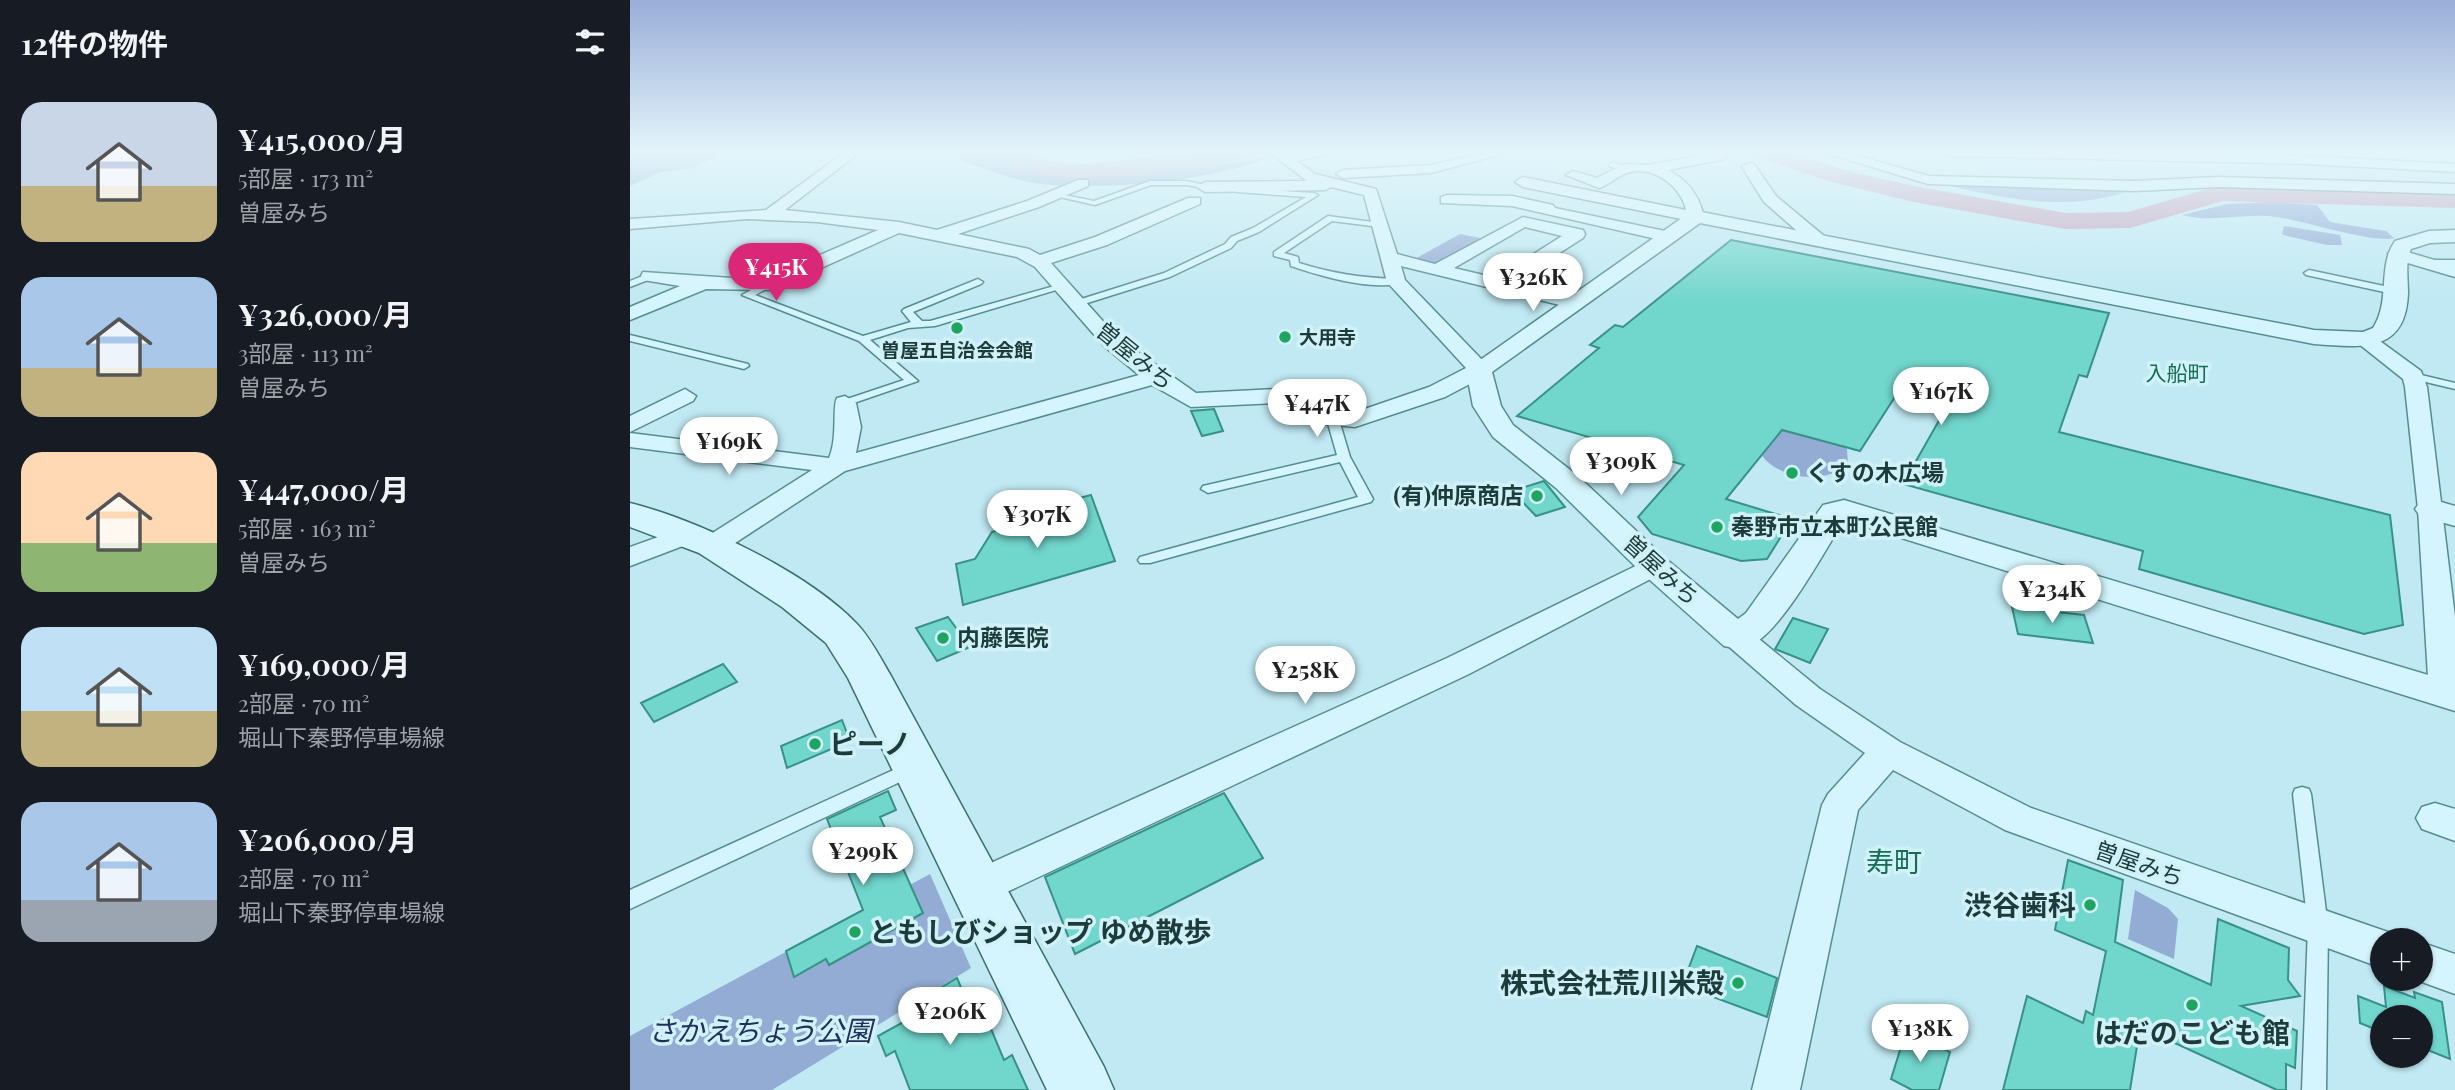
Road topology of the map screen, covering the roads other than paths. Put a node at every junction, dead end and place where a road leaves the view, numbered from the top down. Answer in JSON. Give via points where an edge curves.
{"nodes":[{"id":1,"x":785,"y":203,"type":"edge"},
{"id":2,"x":1032,"y":203,"type":"edge"},
{"id":3,"x":1190,"y":203,"type":"edge"},
{"id":4,"x":1301,"y":203,"type":"edge"},
{"id":5,"x":1374,"y":203,"type":"edge"},
{"id":6,"x":1521,"y":203,"type":"edge"},
{"id":7,"x":1557,"y":203,"type":"edge"},
{"id":8,"x":1629,"y":203,"type":"edge"},
{"id":9,"x":1693,"y":203,"type":"edge"},
{"id":10,"x":1775,"y":203,"type":"edge"},
{"id":11,"x":1547,"y":208,"type":"junction"},
{"id":12,"x":770,"y":214,"type":"junction"},
{"id":13,"x":1696,"y":217,"type":"junction"},
{"id":14,"x":630,"y":224,"type":"edge"},
{"id":15,"x":1380,"y":225,"type":"junction"},
{"id":16,"x":900,"y":226,"type":"junction"},
{"id":17,"x":939,"y":234,"type":"junction"},
{"id":18,"x":1665,"y":236,"type":"junction"},
{"id":19,"x":2455,"y":236,"type":"edge"},
{"id":20,"x":1818,"y":240,"type":"junction"},
{"id":21,"x":2397,"y":254,"type":"junction"},
{"id":22,"x":1390,"y":258,"type":"junction"},
{"id":23,"x":1039,"y":261,"type":"junction"},
{"id":24,"x":2431,"y":263,"type":"junction"},
{"id":25,"x":2455,"y":263,"type":"edge"},
{"id":26,"x":1439,"y":269,"type":"junction"},
{"id":27,"x":2455,"y":272,"type":"edge"},
{"id":28,"x":2309,"y":273,"type":"dead end"},
{"id":29,"x":650,"y":276,"type":"joint"},
{"id":30,"x":978,"y":282,"type":"dead end"},
{"id":31,"x":1396,"y":282,"type":"junction"},
{"id":32,"x":703,"y":283,"type":"junction"},
{"id":33,"x":630,"y":284,"type":"edge"},
{"id":34,"x":1499,"y":284,"type":"junction"},
{"id":35,"x":765,"y":286,"type":"junction"},
{"id":36,"x":1061,"y":286,"type":"junction"},
{"id":37,"x":2398,"y":292,"type":"junction"},
{"id":38,"x":1077,"y":303,"type":"junction"},
{"id":39,"x":1576,"y":303,"type":"junction"},
{"id":40,"x":630,"y":314,"type":"edge"},
{"id":41,"x":918,"y":323,"type":"junction"},
{"id":42,"x":630,"y":338,"type":"edge"},
{"id":43,"x":863,"y":339,"type":"junction"},
{"id":44,"x":2366,"y":340,"type":"junction"},
{"id":45,"x":744,"y":366,"type":"dead end"},
{"id":46,"x":1479,"y":370,"type":"junction"},
{"id":47,"x":2413,"y":376,"type":"junction"},
{"id":48,"x":1155,"y":377,"type":"junction"},
{"id":49,"x":2455,"y":386,"type":"edge"},
{"id":50,"x":685,"y":396,"type":"dead end"},
{"id":51,"x":845,"y":403,"type":"joint"},
{"id":52,"x":1333,"y":420,"type":"junction"},
{"id":53,"x":630,"y":425,"type":"edge"},
{"id":54,"x":630,"y":440,"type":"edge"},
{"id":55,"x":1344,"y":457,"type":"junction"},
{"id":56,"x":836,"y":466,"type":"junction"},
{"id":57,"x":1208,"y":489,"type":"dead end"},
{"id":58,"x":2443,"y":512,"type":"edge"},
{"id":59,"x":630,"y":514,"type":"edge"},
{"id":60,"x":699,"y":540,"type":"junction"},
{"id":61,"x":630,"y":556,"type":"edge"},
{"id":62,"x":1145,"y":560,"type":"dead end"},
{"id":63,"x":1654,"y":566,"type":"junction"},
{"id":64,"x":1737,"y":637,"type":"junction"},
{"id":65,"x":2451,"y":696,"type":"edge"},
{"id":66,"x":1888,"y":751,"type":"junction"},
{"id":67,"x":915,"y":768,"type":"junction"},
{"id":68,"x":2302,"y":793,"type":"dead end"},
{"id":69,"x":978,"y":887,"type":"junction"},
{"id":70,"x":630,"y":900,"type":"edge"},
{"id":71,"x":2318,"y":927,"type":"junction"},
{"id":72,"x":2370,"y":945,"type":"edge"},
{"id":73,"x":2433,"y":966,"type":"edge"},
{"id":74,"x":2455,"y":974,"type":"edge"},
{"id":75,"x":1786,"y":1087,"type":"edge"},
{"id":76,"x":1081,"y":1090,"type":"edge"},
{"id":77,"x":2314,"y":1090,"type":"edge"}],
"edges":[{"from":1,"to":12,"type":"street"},
{"from":2,"to":17,"type":"street"},
{"from":3,"to":23,"type":"street","via":[[1101,241]]},
{"from":4,"to":38,"type":"lane","via":[[1167,275]]},
{"from":5,"to":15,"type":"street"},
{"from":6,"to":11,"type":"street"},
{"from":7,"to":11,"type":"street"},
{"from":8,"to":13,"type":"street"},
{"from":9,"to":13,"type":"street"},
{"from":10,"to":20,"type":"street"},
{"from":11,"to":18,"type":"street","via":[[1543,210]]},
{"from":12,"to":14,"type":"street","name":"曽屋みち"},
{"from":12,"to":16,"type":"street","name":"曽屋みち"},
{"from":13,"to":18,"type":"street"},
{"from":13,"to":20,"type":"street"},
{"from":15,"to":22,"type":"street"},
{"from":15,"to":31,"type":"lane","via":[[1331,219],[1277,254],[1321,273]]},
{"from":16,"to":17,"type":"street","name":"曽屋みち"},
{"from":16,"to":35,"type":"street"},
{"from":17,"to":23,"type":"street","name":"曽屋みち","via":[[1023,253]]},
{"from":18,"to":39,"type":"street"},
{"from":19,"to":21,"type":"street","via":[[2413,240]]},
{"from":20,"to":44,"type":"street","via":[[2314,337]]},
{"from":21,"to":24,"type":"street"},
{"from":21,"to":37,"type":"street"},
{"from":22,"to":26,"type":"street"},
{"from":22,"to":31,"type":"street"},
{"from":23,"to":36,"type":"street","name":"曽屋みち"},
{"from":24,"to":25,"type":"lane"},
{"from":24,"to":27,"type":"street"},
{"from":26,"to":34,"type":"street"},
{"from":26,"to":34,"type":"street","via":[[1523,222],[1577,234]]},
{"from":28,"to":37,"type":"lane"},
{"from":29,"to":32,"type":"street"},
{"from":29,"to":33,"type":"lane"},
{"from":30,"to":41,"type":"lane","via":[[907,311]]},
{"from":31,"to":46,"type":"street","via":[[1412,305]]},
{"from":32,"to":35,"type":"street"},
{"from":32,"to":40,"type":"street"},
{"from":34,"to":39,"type":"street"},
{"from":35,"to":43,"type":"lane","via":[[747,295]]},
{"from":36,"to":38,"type":"street","name":"曽屋みち"},
{"from":36,"to":41,"type":"lane","via":[[931,324]]},
{"from":37,"to":44,"type":"street","via":[[2389,324]]},
{"from":38,"to":48,"type":"street","name":"曽屋みち","via":[[1111,342]]},
{"from":39,"to":46,"type":"street"},
{"from":41,"to":43,"type":"lane"},
{"from":42,"to":45,"type":"lane"},
{"from":43,"to":51,"type":"lane","via":[[912,381]]},
{"from":44,"to":47,"type":"street"},
{"from":46,"to":52,"type":"street","via":[[1414,401],[1355,420]]},
{"from":46,"to":63,"type":"street","name":"曽屋みち","via":[[1487,406],[1503,430],[1567,482]]},
{"from":47,"to":49,"type":"lane"},
{"from":47,"to":58,"type":"street"},
{"from":48,"to":52,"type":"street","name":"曽屋みち","via":[[1191,400],[1279,396]]},
{"from":48,"to":56,"type":"street"},
{"from":50,"to":53,"type":"street"},
{"from":51,"to":56,"type":"street","via":[[849,413],[845,456]]},
{"from":52,"to":55,"type":"lane"},
{"from":54,"to":56,"type":"street"},
{"from":55,"to":57,"type":"lane"},
{"from":55,"to":62,"type":"lane","via":[[1366,499]]},
{"from":56,"to":60,"type":"street"},
{"from":58,"to":65,"type":"street"},
{"from":59,"to":60,"type":"main road"},
{"from":60,"to":61,"type":"street"},
{"from":60,"to":67,"type":"main road","via":[[797,598],[841,633],[870,676]]},
{"from":63,"to":64,"type":"street","name":"曽屋みち"},
{"from":63,"to":69,"type":"street","via":[[1458,666]]},
{"from":64,"to":65,"type":"street","via":[[1759,622],[1834,512],[1844,510]]},
{"from":64,"to":66,"type":"street","name":"曽屋みち","via":[[1808,697]]},
{"from":66,"to":71,"type":"street","name":"曽屋みち","via":[[2018,819]]},
{"from":66,"to":75,"type":"street","via":[[1841,805]]},
{"from":67,"to":69,"type":"main road"},
{"from":67,"to":70,"type":"lane"},
{"from":68,"to":71,"type":"lane"},
{"from":69,"to":76,"type":"main road"},
{"from":71,"to":72,"type":"street","name":"曽屋みち"},
{"from":71,"to":77,"type":"lane"},
{"from":73,"to":74,"type":"street"}]}
